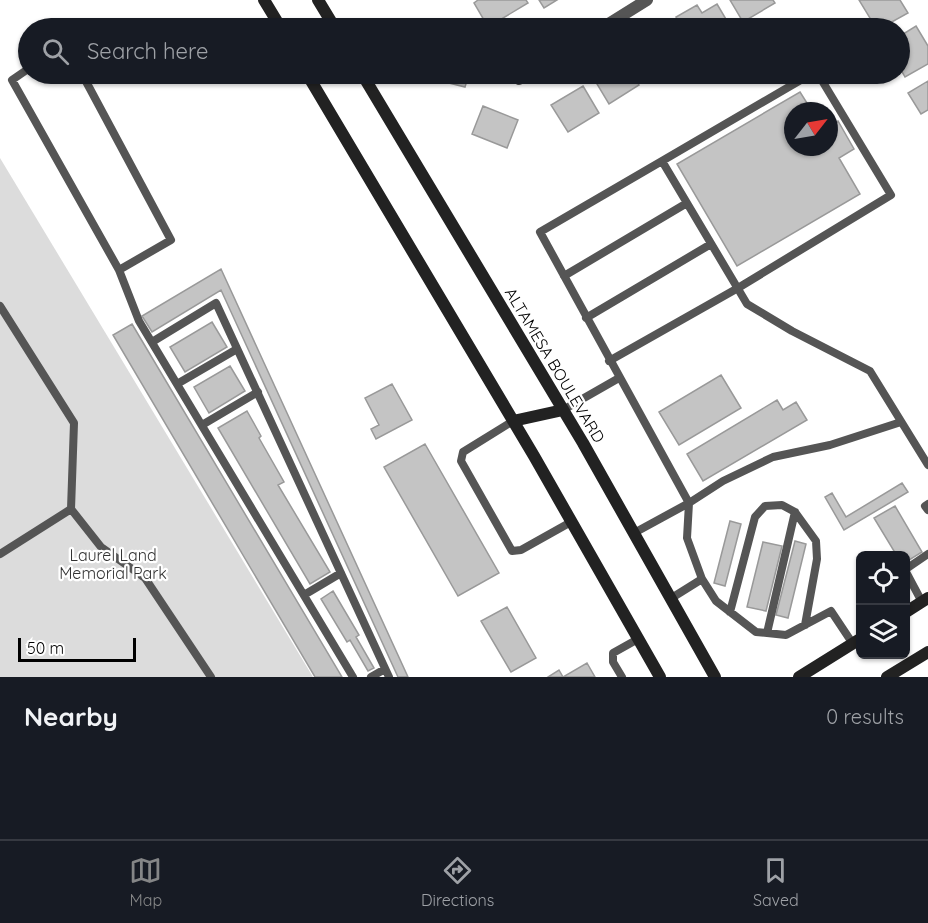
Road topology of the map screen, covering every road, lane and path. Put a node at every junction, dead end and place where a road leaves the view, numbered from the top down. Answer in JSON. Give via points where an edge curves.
{"nodes":[{"id":1,"x":264,"y":0,"type":"edge"},
{"id":2,"x":318,"y":0,"type":"edge"},
{"id":3,"x":648,"y":0,"type":"edge"},
{"id":4,"x":275,"y":18,"type":"edge"},
{"id":5,"x":329,"y":18,"type":"edge"},
{"id":6,"x":618,"y":18,"type":"edge"},
{"id":7,"x":18,"y":76,"type":"edge"},
{"id":8,"x":87,"y":84,"type":"edge"},
{"id":9,"x":313,"y":84,"type":"edge"},
{"id":10,"x":368,"y":84,"type":"edge"},
{"id":11,"x":794,"y":84,"type":"edge"},
{"id":12,"x":824,"y":84,"type":"edge"},
{"id":13,"x":662,"y":161,"type":"junction"},
{"id":14,"x":687,"y":203,"type":"junction"},
{"id":15,"x":711,"y":244,"type":"junction"},
{"id":16,"x":119,"y":270,"type":"junction"},
{"id":17,"x":564,"y":276,"type":"junction"},
{"id":18,"x":738,"y":288,"type":"junction"},
{"id":19,"x":0,"y":306,"type":"edge"},
{"id":20,"x":586,"y":318,"type":"junction"},
{"id":21,"x":152,"y":342,"type":"junction"},
{"id":22,"x":237,"y":349,"type":"junction"},
{"id":23,"x":609,"y":361,"type":"junction"},
{"id":24,"x":619,"y":378,"type":"junction"},
{"id":25,"x":177,"y":384,"type":"junction"},
{"id":26,"x":258,"y":392,"type":"junction"},
{"id":27,"x":563,"y":410,"type":"junction"},
{"id":28,"x":513,"y":421,"type":"junction"},
{"id":29,"x":901,"y":422,"type":"junction"},
{"id":30,"x":202,"y":425,"type":"junction"},
{"id":31,"x":928,"y":465,"type":"edge"},
{"id":32,"x":689,"y":503,"type":"junction"},
{"id":33,"x":928,"y":504,"type":"edge"},
{"id":34,"x":71,"y":509,"type":"junction"},
{"id":35,"x":928,"y":510,"type":"edge"},
{"id":36,"x":795,"y":512,"type":"junction"},
{"id":37,"x":571,"y":522,"type":"junction"},
{"id":38,"x":634,"y":533,"type":"junction"},
{"id":39,"x":0,"y":554,"type":"edge"},
{"id":40,"x":928,"y":554,"type":"edge"},
{"id":41,"x":910,"y":567,"type":"edge"},
{"id":42,"x":341,"y":573,"type":"junction"},
{"id":43,"x":910,"y":576,"type":"edge"},
{"id":44,"x":702,"y":579,"type":"junction"},
{"id":45,"x":304,"y":595,"type":"junction"},
{"id":46,"x":670,"y":599,"type":"junction"},
{"id":47,"x":925,"y":600,"type":"edge"},
{"id":48,"x":910,"y":609,"type":"edge"},
{"id":49,"x":730,"y":612,"type":"junction"},
{"id":50,"x":805,"y":625,"type":"junction"},
{"id":51,"x":767,"y":633,"type":"junction"},
{"id":52,"x":638,"y":639,"type":"junction"},
{"id":53,"x":856,"y":640,"type":"edge"},
{"id":54,"x":856,"y":642,"type":"edge"},
{"id":55,"x":928,"y":652,"type":"edge"},
{"id":56,"x":387,"y":673,"type":"edge"},
{"id":57,"x":900,"y":674,"type":"edge"},
{"id":58,"x":209,"y":676,"type":"edge"},
{"id":59,"x":353,"y":677,"type":"edge"},
{"id":60,"x":371,"y":677,"type":"edge"},
{"id":61,"x":622,"y":677,"type":"edge"},
{"id":62,"x":660,"y":677,"type":"edge"},
{"id":63,"x":715,"y":677,"type":"edge"},
{"id":64,"x":799,"y":677,"type":"edge"},
{"id":65,"x":887,"y":677,"type":"edge"}],
"edges":[{"from":1,"to":4,"type":"main road"},
{"from":2,"to":5,"type":"main road"},
{"from":3,"to":6,"type":"street"},
{"from":7,"to":16,"type":"lane","via":[[12,80]]},
{"from":8,"to":16,"type":"lane","via":[[171,240]]},
{"from":9,"to":28,"type":"main road"},
{"from":10,"to":27,"type":"main road","name":"ALTAMESA BOULEVARD"},
{"from":11,"to":13,"type":"lane"},
{"from":12,"to":18,"type":"lane","via":[[891,195]]},
{"from":13,"to":14,"type":"lane"},
{"from":13,"to":17,"type":"lane","via":[[540,232]]},
{"from":14,"to":15,"type":"lane"},
{"from":14,"to":17,"type":"lane"},
{"from":15,"to":18,"type":"lane"},
{"from":15,"to":20,"type":"lane"},
{"from":16,"to":21,"type":"lane","via":[[139,321]]},
{"from":17,"to":20,"type":"lane"},
{"from":18,"to":23,"type":"lane"},
{"from":18,"to":29,"type":"lane","via":[[747,303],[870,371]]},
{"from":19,"to":34,"type":"lane","via":[[74,423]]},
{"from":20,"to":23,"type":"lane"},
{"from":21,"to":22,"type":"lane","via":[[216,303]]},
{"from":21,"to":25,"type":"lane"},
{"from":22,"to":25,"type":"lane"},
{"from":22,"to":26,"type":"lane"},
{"from":23,"to":24,"type":"lane"},
{"from":24,"to":27,"type":"lane"},
{"from":24,"to":32,"type":"lane"},
{"from":25,"to":30,"type":"lane"},
{"from":26,"to":30,"type":"lane"},
{"from":26,"to":42,"type":"lane"},
{"from":27,"to":28,"type":"main road"},
{"from":27,"to":38,"type":"main road","name":"ALTAMESA BOULEVARD"},
{"from":28,"to":37,"type":"main road"},
{"from":28,"to":37,"type":"lane","via":[[463,452],[460,461],[512,550],[521,550]]},
{"from":29,"to":31,"type":"lane"},
{"from":29,"to":32,"type":"lane","via":[[830,445],[773,457]]},
{"from":30,"to":45,"type":"lane"},
{"from":32,"to":38,"type":"lane"},
{"from":32,"to":44,"type":"lane","via":[[687,538]]},
{"from":33,"to":35,"type":"lane"},
{"from":34,"to":39,"type":"lane"},
{"from":34,"to":58,"type":"lane","via":[[100,547],[145,578]]},
{"from":36,"to":49,"type":"lane","via":[[782,505],[765,506],[755,517]]},
{"from":36,"to":50,"type":"lane","via":[[816,540],[817,559]]},
{"from":36,"to":51,"type":"lane"},
{"from":37,"to":52,"type":"main road"},
{"from":38,"to":46,"type":"main road","name":"ALTAMESA BOULEVARD"},
{"from":40,"to":41,"type":"lane"},
{"from":42,"to":45,"type":"lane"},
{"from":42,"to":56,"type":"lane"},
{"from":43,"to":47,"type":"lane"},
{"from":44,"to":46,"type":"lane"},
{"from":44,"to":49,"type":"lane"},
{"from":45,"to":59,"type":"lane"},
{"from":46,"to":63,"type":"main road","name":"ALTAMESA BOULEVARD"},
{"from":47,"to":48,"type":"main road"},
{"from":49,"to":51,"type":"lane","via":[[756,632]]},
{"from":50,"to":51,"type":"lane","via":[[786,635]]},
{"from":50,"to":53,"type":"lane","via":[[831,611]]},
{"from":52,"to":61,"type":"lane","via":[[613,653],[613,662]]},
{"from":52,"to":62,"type":"main road"},
{"from":54,"to":64,"type":"main road"},
{"from":55,"to":57,"type":"main road"},
{"from":56,"to":60,"type":"lane"},
{"from":57,"to":65,"type":"main road"}]}
